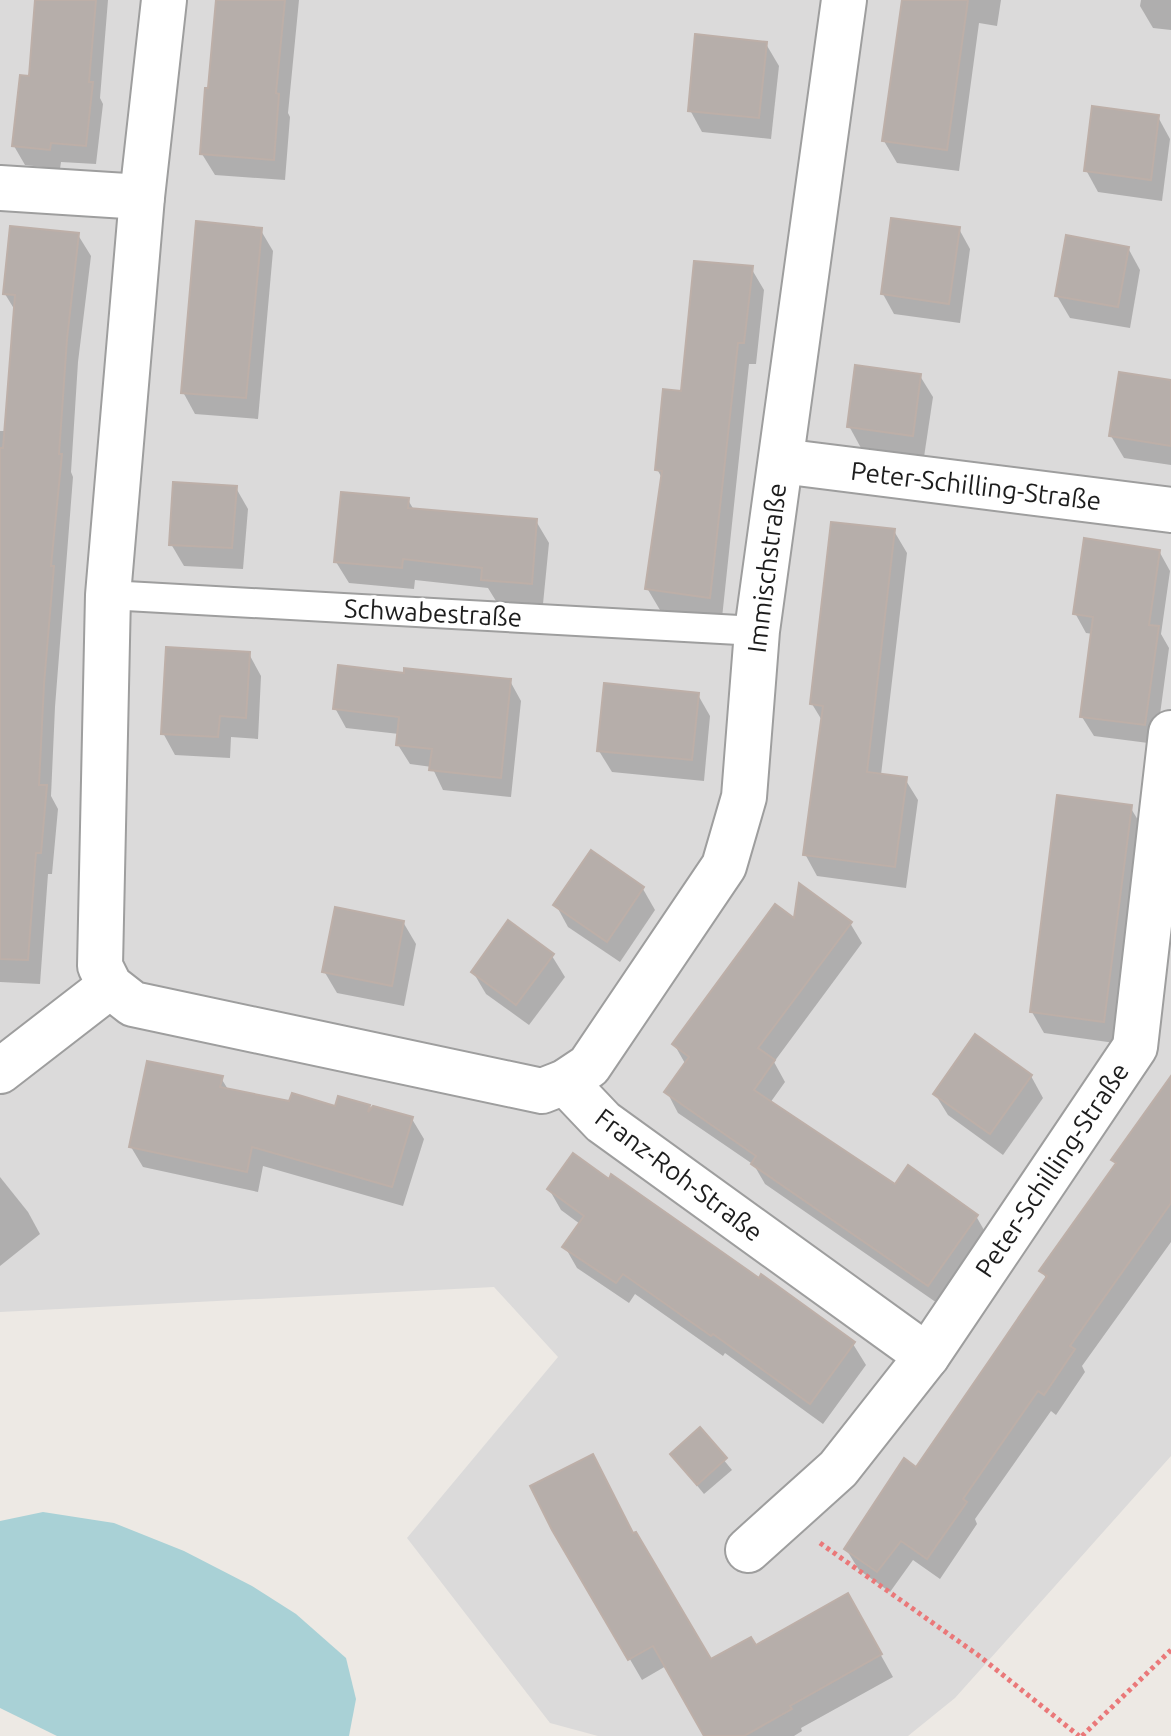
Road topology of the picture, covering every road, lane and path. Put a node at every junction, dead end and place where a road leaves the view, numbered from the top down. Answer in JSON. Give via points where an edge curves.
{"nodes":[{"id":1,"x":164,"y":0,"type":"edge"},
{"id":2,"x":844,"y":0,"type":"edge"},
{"id":3,"x":0,"y":188,"type":"edge"},
{"id":4,"x":142,"y":197,"type":"junction"},
{"id":5,"x":781,"y":461,"type":"junction"},
{"id":6,"x":1171,"y":510,"type":"edge"},
{"id":7,"x":108,"y":595,"type":"junction"},
{"id":8,"x":757,"y":631,"type":"junction"},
{"id":9,"x":1171,"y":733,"type":"edge"},
{"id":10,"x":110,"y":986,"type":"junction"},
{"id":11,"x":0,"y":1071,"type":"edge"},
{"id":12,"x":565,"y":1082,"type":"junction"},
{"id":13,"x":927,"y":1356,"type":"junction"},
{"id":14,"x":784,"y":1518,"type":"junction"},
{"id":15,"x":748,"y":1550,"type":"dead end"},
{"id":16,"x":1171,"y":1650,"type":"edge"},
{"id":17,"x":1081,"y":1736,"type":"edge"}],
"edges":[{"from":1,"to":4,"type":"street"},
{"from":2,"to":5,"type":"street","name":"Immischstraße"},
{"from":3,"to":4,"type":"street"},
{"from":4,"to":7,"type":"street"},
{"from":5,"to":6,"type":"street","name":"Peter-Schilling-Straße"},
{"from":5,"to":8,"type":"street","name":"Immischstraße"},
{"from":7,"to":8,"type":"lane","name":"Schwabestraße"},
{"from":7,"to":10,"type":"street","via":[[100,966]]},
{"from":8,"to":12,"type":"street","name":"Immischstraße","via":[[744,797],[724,866],[589,1066]]},
{"from":9,"to":13,"type":"street","name":"Peter-Schilling-Straße","via":[[1135,1047]]},
{"from":10,"to":11,"type":"street"},
{"from":10,"to":12,"type":"street","via":[[133,1004],[542,1091]]},
{"from":12,"to":13,"type":"street","name":"Franz-Roh-Straße","via":[[603,1122]]},
{"from":13,"to":14,"type":"street","via":[[838,1469]]},
{"from":14,"to":15,"type":"street"},
{"from":14,"to":17,"type":"path","via":[[978,1655]]},
{"from":16,"to":17,"type":"path"}]}
